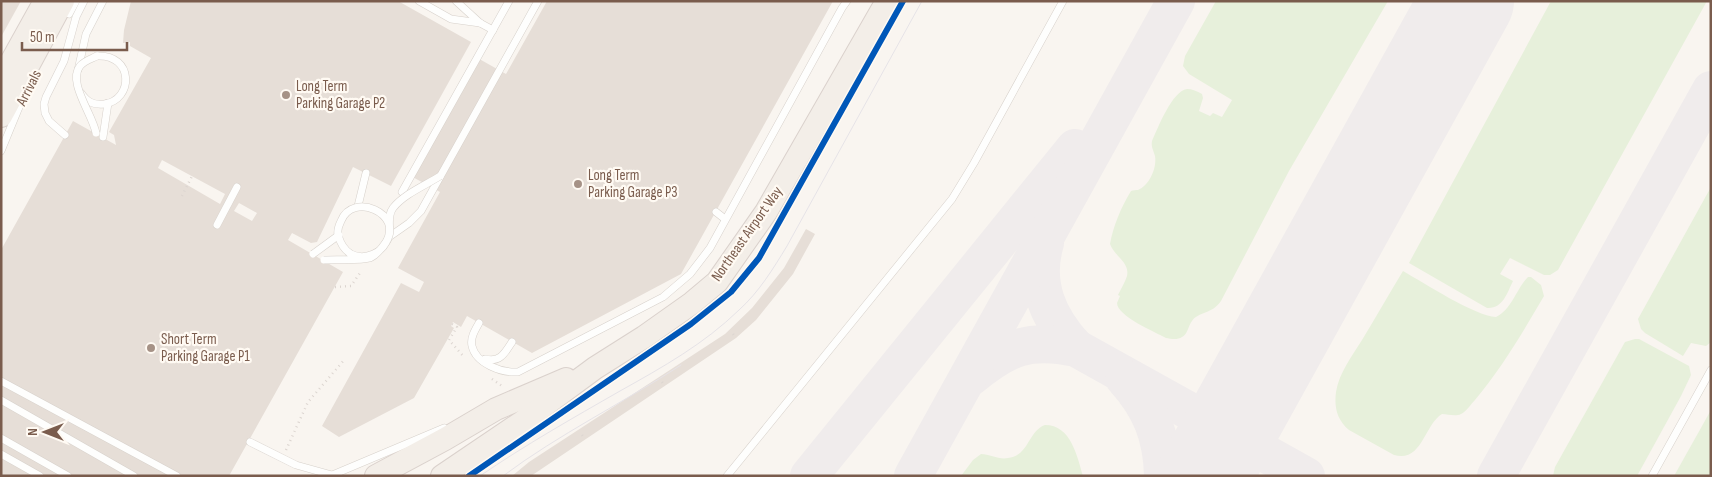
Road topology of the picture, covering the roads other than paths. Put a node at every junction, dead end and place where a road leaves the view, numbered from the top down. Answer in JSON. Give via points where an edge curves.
{"nodes":[{"id":1,"x":45,"y":1,"type":"edge"},
{"id":2,"x":76,"y":1,"type":"edge"},
{"id":3,"x":84,"y":1,"type":"edge"},
{"id":4,"x":103,"y":1,"type":"edge"},
{"id":5,"x":419,"y":1,"type":"edge"},
{"id":6,"x":456,"y":1,"type":"edge"},
{"id":7,"x":509,"y":1,"type":"edge"},
{"id":8,"x":538,"y":1,"type":"edge"},
{"id":9,"x":847,"y":1,"type":"edge"},
{"id":10,"x":887,"y":1,"type":"edge"},
{"id":11,"x":1063,"y":1,"type":"edge"},
{"id":12,"x":65,"y":10,"type":"edge"},
{"id":13,"x":480,"y":23,"type":"junction"},
{"id":14,"x":493,"y":30,"type":"junction"},
{"id":15,"x":1,"y":80,"type":"edge"},
{"id":16,"x":25,"y":92,"type":"dead end"},
{"id":17,"x":108,"y":103,"type":"junction"},
{"id":18,"x":1,"y":116,"type":"edge"},
{"id":19,"x":96,"y":133,"type":"dead end"},
{"id":20,"x":65,"y":135,"type":"dead end"},
{"id":21,"x":103,"y":137,"type":"dead end"},
{"id":22,"x":1,"y":151,"type":"edge"},
{"id":23,"x":366,"y":173,"type":"dead end"},
{"id":24,"x":440,"y":176,"type":"junction"},
{"id":25,"x":238,"y":187,"type":"dead end"},
{"id":26,"x":402,"y":192,"type":"dead end"},
{"id":27,"x":358,"y":206,"type":"junction"},
{"id":28,"x":716,"y":212,"type":"dead end"},
{"id":29,"x":725,"y":219,"type":"junction"},
{"id":30,"x":389,"y":222,"type":"junction"},
{"id":31,"x":217,"y":225,"type":"dead end"},
{"id":32,"x":338,"y":235,"type":"junction"},
{"id":33,"x":313,"y":254,"type":"dead end"},
{"id":34,"x":324,"y":260,"type":"dead end"},
{"id":35,"x":512,"y":342,"type":"dead end"},
{"id":36,"x":595,"y":368,"type":"junction"},
{"id":37,"x":1711,"y":370,"type":"edge"},
{"id":38,"x":1,"y":381,"type":"edge"},
{"id":39,"x":1,"y":400,"type":"edge"},
{"id":40,"x":496,"y":409,"type":"junction"},
{"id":41,"x":459,"y":422,"type":"dead end"},
{"id":42,"x":450,"y":426,"type":"dead end"},
{"id":43,"x":1,"y":438,"type":"edge"},
{"id":44,"x":250,"y":442,"type":"dead end"},
{"id":45,"x":1,"y":454,"type":"edge"},
{"id":46,"x":331,"y":475,"type":"edge"},
{"id":47,"x":40,"y":476,"type":"edge"},
{"id":48,"x":68,"y":476,"type":"edge"},
{"id":49,"x":134,"y":476,"type":"edge"},
{"id":50,"x":177,"y":476,"type":"edge"},
{"id":51,"x":376,"y":476,"type":"edge"},
{"id":52,"x":442,"y":476,"type":"edge"},
{"id":53,"x":727,"y":476,"type":"edge"},
{"id":54,"x":1652,"y":476,"type":"edge"}],
"edges":[{"from":1,"to":15,"type":"main road"},
{"from":2,"to":12,"type":"lane","name":"Arrivals"},
{"from":3,"to":20,"type":"lane","via":[[76,17],[64,61],[44,104],[49,121]]},
{"from":4,"to":17,"type":"lane","bridge":true,"via":[[82,47],[78,86],[87,101],[96,105]]},
{"from":5,"to":13,"type":"lane","via":[[451,19]]},
{"from":6,"to":13,"type":"lane"},
{"from":7,"to":14,"type":"lane"},
{"from":8,"to":24,"type":"lane"},
{"from":9,"to":29,"type":"lane"},
{"from":10,"to":36,"type":"main road","name":"Northeast Airport Way","via":[[766,212],[717,282],[644,337]]},
{"from":11,"to":53,"type":"lane","via":[[952,199]]},
{"from":12,"to":18,"type":"main road","name":"Arrivals"},
{"from":13,"to":14,"type":"lane"},
{"from":14,"to":26,"type":"lane"},
{"from":16,"to":22,"type":"lane","name":"Arrivals"},
{"from":17,"to":19,"type":"lane","bridge":true,"via":[[124,90],[124,71],[116,59],[97,56],[80,64],[76,71],[78,89]]},
{"from":17,"to":21,"type":"lane"},
{"from":23,"to":27,"type":"lane"},
{"from":24,"to":30,"type":"lane","bridge":true,"via":[[398,203]]},
{"from":24,"to":30,"type":"lane","bridge":true,"via":[[421,211],[374,254],[366,257],[350,254],[338,236],[342,217],[356,207],[368,207]]},
{"from":25,"to":31,"type":"lane"},
{"from":27,"to":32,"type":"lane","bridge":true,"via":[[342,218]]},
{"from":27,"to":34,"type":"lane","bridge":true,"via":[[372,209],[386,218],[389,235],[386,242],[376,255],[368,258]]},
{"from":28,"to":29,"type":"lane"},
{"from":29,"to":35,"type":"lane","via":[[710,248],[690,274],[663,297],[518,372],[507,372],[480,360],[475,354],[471,340],[480,323],[474,334],[473,346],[482,359],[490,361],[504,355]]},
{"from":30,"to":32,"type":"lane","bridge":true,"via":[[386,243],[375,254],[357,256],[349,253]]},
{"from":32,"to":33,"type":"lane","bridge":true},
{"from":36,"to":40,"type":"main road"},
{"from":36,"to":52,"type":"main road","name":"Northeast Airport Way"},
{"from":37,"to":54,"type":"lane"},
{"from":38,"to":50,"type":"lane"},
{"from":39,"to":49,"type":"lane"},
{"from":40,"to":41,"type":"lane"},
{"from":40,"to":51,"type":"main road"},
{"from":42,"to":46,"type":"lane"},
{"from":43,"to":48,"type":"lane"},
{"from":44,"to":46,"type":"lane","via":[[296,465]]},
{"from":45,"to":47,"type":"lane"}]}
